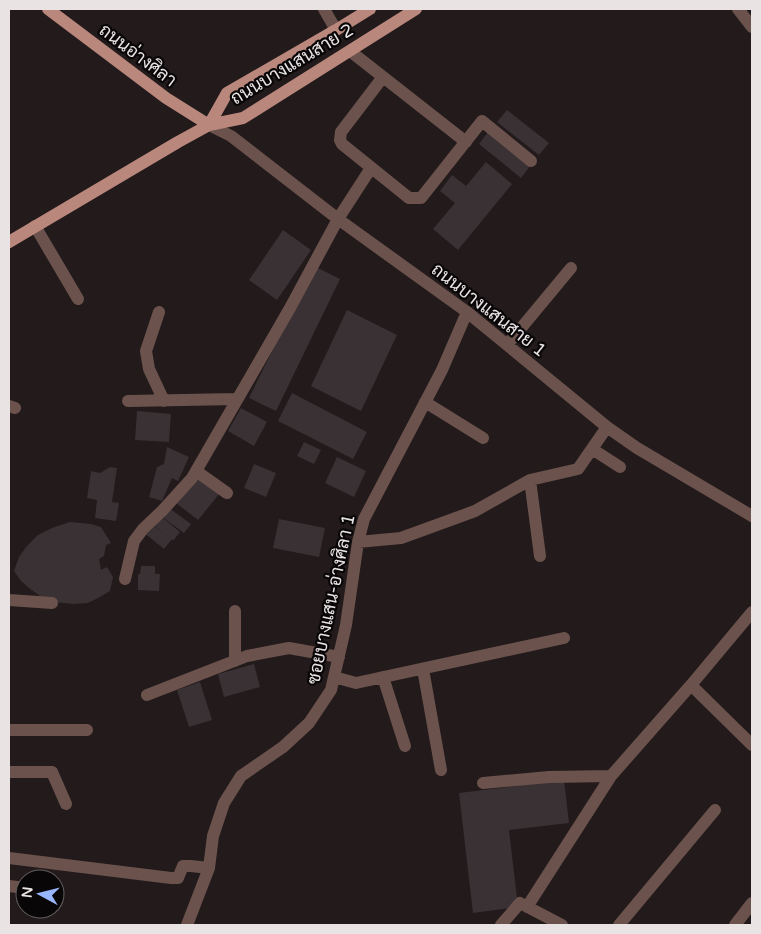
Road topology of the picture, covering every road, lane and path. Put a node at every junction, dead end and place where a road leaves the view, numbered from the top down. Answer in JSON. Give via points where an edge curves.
{"nodes":[{"id":1,"x":48,"y":9,"type":"edge"},
{"id":2,"x":324,"y":9,"type":"edge"},
{"id":3,"x":370,"y":9,"type":"edge"},
{"id":4,"x":416,"y":9,"type":"edge"},
{"id":5,"x":738,"y":9,"type":"edge"},
{"id":6,"x":752,"y":27,"type":"edge"},
{"id":7,"x":336,"y":30,"type":"junction"},
{"id":8,"x":350,"y":51,"type":"junction"},
{"id":9,"x":383,"y":77,"type":"junction"},
{"id":10,"x":209,"y":125,"type":"junction"},
{"id":11,"x":466,"y":142,"type":"junction"},
{"id":12,"x":531,"y":161,"type":"dead end"},
{"id":13,"x":371,"y":168,"type":"junction"},
{"id":14,"x":338,"y":219,"type":"junction"},
{"id":15,"x":35,"y":226,"type":"junction"},
{"id":16,"x":9,"y":242,"type":"edge"},
{"id":17,"x":571,"y":268,"type":"dead end"},
{"id":18,"x":78,"y":299,"type":"dead end"},
{"id":19,"x":159,"y":312,"type":"dead end"},
{"id":20,"x":467,"y":312,"type":"junction"},
{"id":21,"x":507,"y":345,"type":"junction"},
{"id":22,"x":237,"y":399,"type":"junction"},
{"id":23,"x":128,"y":401,"type":"dead end"},
{"id":24,"x":164,"y":401,"type":"junction"},
{"id":25,"x":425,"y":402,"type":"junction"},
{"id":26,"x":607,"y":427,"type":"junction"},
{"id":27,"x":483,"y":438,"type":"dead end"},
{"id":28,"x":592,"y":449,"type":"junction"},
{"id":29,"x":620,"y":467,"type":"dead end"},
{"id":30,"x":196,"y":471,"type":"junction"},
{"id":31,"x":530,"y":480,"type":"junction"},
{"id":32,"x":226,"y":493,"type":"dead end"},
{"id":33,"x":752,"y":516,"type":"edge"},
{"id":34,"x":358,"y":542,"type":"junction"},
{"id":35,"x":540,"y":556,"type":"dead end"},
{"id":36,"x":125,"y":579,"type":"dead end"},
{"id":37,"x":9,"y":600,"type":"edge"},
{"id":38,"x":52,"y":603,"type":"dead end"},
{"id":39,"x":235,"y":612,"type":"dead end"},
{"id":40,"x":752,"y":612,"type":"edge"},
{"id":41,"x":564,"y":638,"type":"dead end"},
{"id":42,"x":339,"y":657,"type":"junction"},
{"id":43,"x":235,"y":661,"type":"junction"},
{"id":44,"x":422,"y":669,"type":"junction"},
{"id":45,"x":334,"y":677,"type":"junction"},
{"id":46,"x":383,"y":677,"type":"junction"},
{"id":47,"x":691,"y":685,"type":"junction"},
{"id":48,"x":147,"y":696,"type":"dead end"},
{"id":49,"x":9,"y":730,"type":"edge"},
{"id":50,"x":87,"y":730,"type":"dead end"},
{"id":51,"x":752,"y":745,"type":"edge"},
{"id":52,"x":405,"y":746,"type":"dead end"},
{"id":53,"x":441,"y":770,"type":"dead end"},
{"id":54,"x":9,"y":772,"type":"edge"},
{"id":55,"x":611,"y":776,"type":"junction"},
{"id":56,"x":483,"y":783,"type":"dead end"},
{"id":57,"x":66,"y":804,"type":"dead end"},
{"id":58,"x":715,"y":810,"type":"dead end"},
{"id":59,"x":9,"y":858,"type":"edge"},
{"id":60,"x":210,"y":868,"type":"junction"},
{"id":61,"x":752,"y":903,"type":"edge"},
{"id":62,"x":528,"y":908,"type":"junction"},
{"id":63,"x":187,"y":925,"type":"edge"},
{"id":64,"x":501,"y":925,"type":"edge"},
{"id":65,"x":562,"y":925,"type":"edge"},
{"id":66,"x":619,"y":925,"type":"edge"},
{"id":67,"x":735,"y":925,"type":"edge"}],
"edges":[{"from":1,"to":10,"type":"main road","name":"ถนนอ่างศิลา","via":[[166,98]]},
{"from":2,"to":7,"type":"street"},
{"from":3,"to":7,"type":"main road","name":"ถนนบางแสนสาย 2"},
{"from":4,"to":8,"type":"main road","name":"ถนนบางแสนสาย 2"},
{"from":5,"to":6,"type":"street"},
{"from":7,"to":10,"type":"main road","name":"ถนนบางแสนสาย 2","via":[[227,93]]},
{"from":8,"to":9,"type":"street"},
{"from":8,"to":10,"type":"main road","name":"ถนนบางแสนสาย 2","via":[[243,118]]},
{"from":9,"to":11,"type":"street"},
{"from":9,"to":13,"type":"street","via":[[340,136],[342,144]]},
{"from":10,"to":14,"type":"street","name":"ถนนบางแสนสาย 1","via":[[231,136]]},
{"from":10,"to":15,"type":"main road","name":"ถนนบางแสนสาย 2"},
{"from":11,"to":12,"type":"street","via":[[482,121]]},
{"from":11,"to":13,"type":"street","via":[[421,198],[409,198]]},
{"from":13,"to":14,"type":"street"},
{"from":14,"to":20,"type":"street","name":"ถนนบางแสนสาย 1"},
{"from":14,"to":22,"type":"street"},
{"from":15,"to":16,"type":"main road","name":"ถนนบางแสนสาย 2"},
{"from":15,"to":18,"type":"street"},
{"from":17,"to":21,"type":"street"},
{"from":19,"to":24,"type":"street","via":[[146,351],[149,369]]},
{"from":20,"to":21,"type":"street","name":"ถนนบางแสนสาย 1"},
{"from":20,"to":25,"type":"street","name":"ซอยบางแสน-อ่างศิลา 1"},
{"from":21,"to":26,"type":"street","name":"ถนนบางแสนสาย 1"},
{"from":22,"to":24,"type":"street"},
{"from":22,"to":30,"type":"street"},
{"from":23,"to":24,"type":"street"},
{"from":25,"to":27,"type":"street"},
{"from":25,"to":34,"type":"street","name":"ซอยบางแสน-อ่างศิลา 1","via":[[364,519]]},
{"from":26,"to":28,"type":"street"},
{"from":26,"to":33,"type":"street","name":"ถนนบางแสนสาย 1"},
{"from":28,"to":29,"type":"street"},
{"from":28,"to":31,"type":"street","via":[[578,469]]},
{"from":30,"to":32,"type":"street"},
{"from":30,"to":36,"type":"street","via":[[134,541]]},
{"from":31,"to":34,"type":"street","via":[[475,511],[400,538]]},
{"from":31,"to":35,"type":"street"},
{"from":34,"to":42,"type":"street","name":"ซอยบางแสน-อ่างศิลา 1"},
{"from":37,"to":38,"type":"street"},
{"from":39,"to":43,"type":"street"},
{"from":40,"to":47,"type":"street"},
{"from":41,"to":44,"type":"street"},
{"from":42,"to":43,"type":"street","via":[[289,648]]},
{"from":42,"to":45,"type":"street","name":"ซอยบางแสน-อ่างศิลา 1"},
{"from":43,"to":48,"type":"street"},
{"from":44,"to":46,"type":"street"},
{"from":44,"to":53,"type":"street"},
{"from":45,"to":46,"type":"street","via":[[356,683]]},
{"from":45,"to":60,"type":"street","name":"ซอยบางแสน-อ่างศิลา 1","via":[[332,690],[309,723],[283,747],[241,776],[224,803],[213,836]]},
{"from":46,"to":52,"type":"street"},
{"from":47,"to":51,"type":"street"},
{"from":47,"to":55,"type":"street"},
{"from":49,"to":50,"type":"street"},
{"from":54,"to":57,"type":"street","via":[[52,772]]},
{"from":55,"to":56,"type":"street"},
{"from":55,"to":62,"type":"street"},
{"from":58,"to":66,"type":"street"},
{"from":59,"to":60,"type":"street","via":[[171,878],[178,878],[183,866]]},
{"from":60,"to":63,"type":"street","name":"ซอยบางแสน-อ่างศิลา 1"},
{"from":61,"to":67,"type":"street"},
{"from":62,"to":64,"type":"street","via":[[520,903]]},
{"from":62,"to":65,"type":"street"}]}
